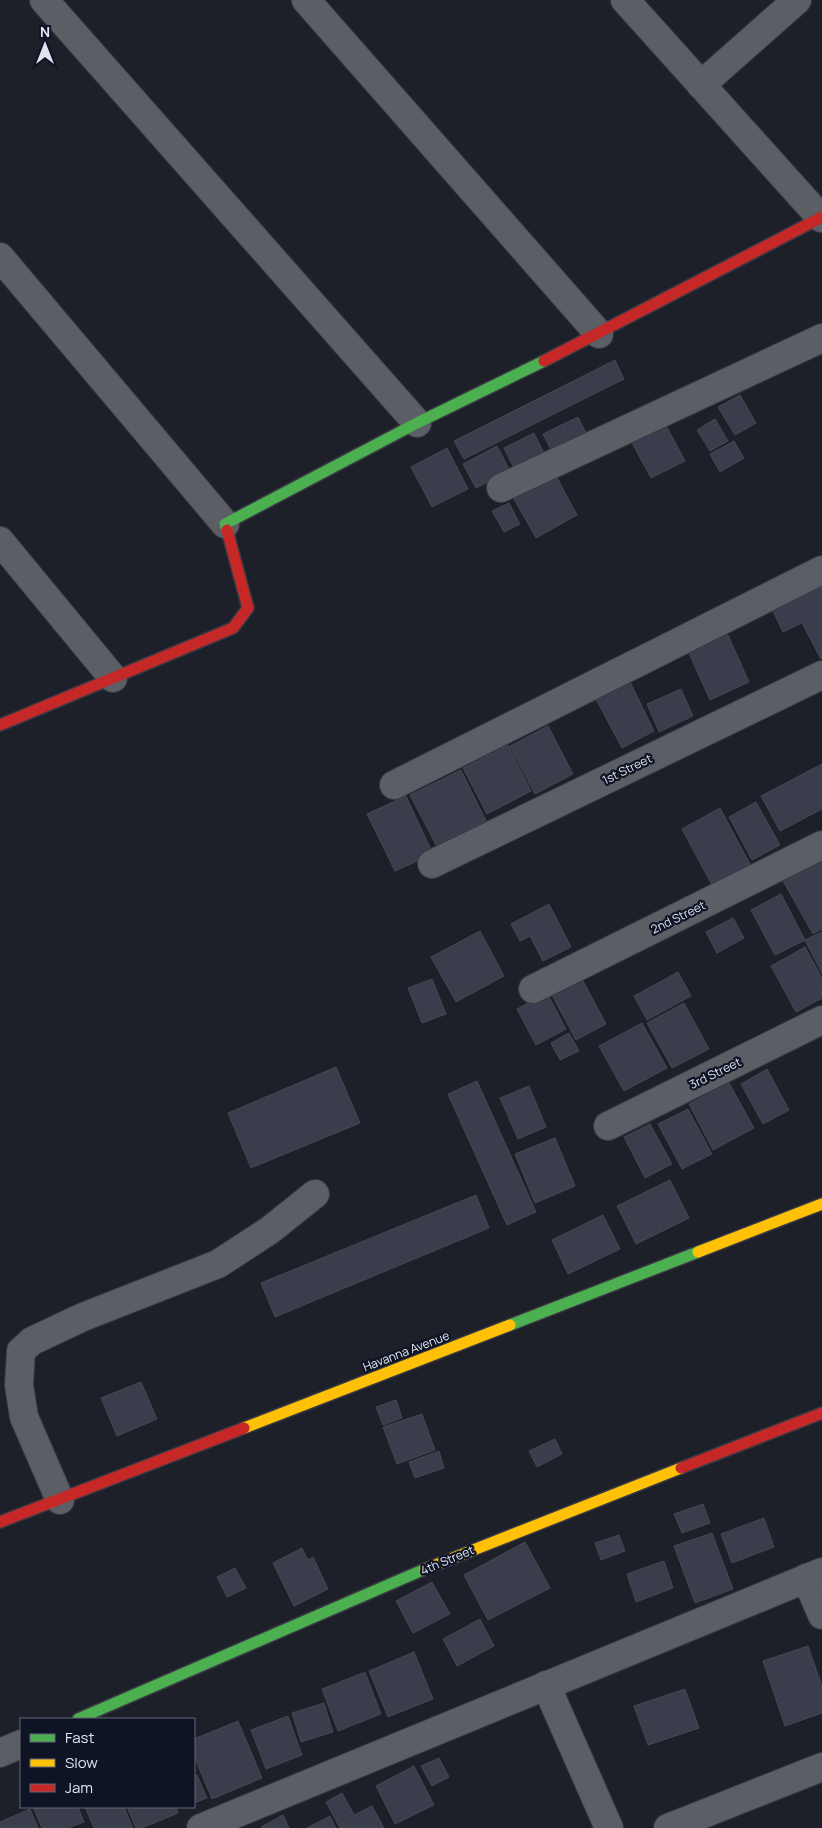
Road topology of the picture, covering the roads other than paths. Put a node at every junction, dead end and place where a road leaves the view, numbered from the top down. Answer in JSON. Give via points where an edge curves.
{"nodes":[{"id":1,"x":44,"y":0,"type":"edge"},
{"id":2,"x":306,"y":0,"type":"edge"},
{"id":3,"x":625,"y":0,"type":"edge"},
{"id":4,"x":797,"y":0,"type":"edge"},
{"id":5,"x":701,"y":85,"type":"junction"},
{"id":6,"x":821,"y":217,"type":"edge"},
{"id":7,"x":0,"y":257,"type":"edge"},
{"id":8,"x":600,"y":334,"type":"junction"},
{"id":9,"x":822,"y":338,"type":"edge"},
{"id":10,"x":417,"y":423,"type":"junction"},
{"id":11,"x":501,"y":488,"type":"dead end"},
{"id":12,"x":225,"y":524,"type":"junction"},
{"id":13,"x":0,"y":541,"type":"edge"},
{"id":14,"x":822,"y":570,"type":"edge"},
{"id":15,"x":822,"y":675,"type":"edge"},
{"id":16,"x":113,"y":678,"type":"junction"},
{"id":17,"x":0,"y":725,"type":"edge"},
{"id":18,"x":394,"y":784,"type":"dead end"},
{"id":19,"x":822,"y":845,"type":"edge"},
{"id":20,"x":432,"y":864,"type":"dead end"},
{"id":21,"x":533,"y":989,"type":"dead end"},
{"id":22,"x":822,"y":1020,"type":"edge"},
{"id":23,"x":608,"y":1126,"type":"dead end"},
{"id":24,"x":315,"y":1194,"type":"dead end"},
{"id":25,"x":822,"y":1204,"type":"edge"},
{"id":26,"x":822,"y":1413,"type":"edge"},
{"id":27,"x":60,"y":1500,"type":"junction"},
{"id":28,"x":0,"y":1522,"type":"edge"},
{"id":29,"x":814,"y":1575,"type":"edge"},
{"id":30,"x":822,"y":1615,"type":"edge"},
{"id":31,"x":546,"y":1685,"type":"junction"},
{"id":32,"x":80,"y":1718,"type":"edge"},
{"id":33,"x":20,"y":1744,"type":"edge"},
{"id":34,"x":0,"y":1753,"type":"edge"},
{"id":35,"x":822,"y":1766,"type":"edge"},
{"id":36,"x":201,"y":1828,"type":"edge"},
{"id":37,"x":609,"y":1828,"type":"edge"},
{"id":38,"x":668,"y":1828,"type":"edge"}],
"edges":[{"from":1,"to":10,"type":"street"},
{"from":2,"to":8,"type":"street"},
{"from":3,"to":5,"type":"street"},
{"from":4,"to":5,"type":"street"},
{"from":5,"to":6,"type":"street"},
{"from":6,"to":8,"type":"street"},
{"from":7,"to":12,"type":"street"},
{"from":8,"to":10,"type":"street"},
{"from":9,"to":11,"type":"street"},
{"from":10,"to":12,"type":"street"},
{"from":12,"to":16,"type":"street","via":[[248,608],[233,628]]},
{"from":13,"to":16,"type":"street"},
{"from":14,"to":18,"type":"street"},
{"from":15,"to":20,"type":"street","name":"1st Street"},
{"from":16,"to":17,"type":"street"},
{"from":19,"to":21,"type":"street","name":"2nd Street"},
{"from":22,"to":23,"type":"street","name":"3rd Street"},
{"from":24,"to":27,"type":"street","via":[[270,1230],[218,1264],[83,1317],[32,1341],[20,1351],[19,1385],[24,1417]]},
{"from":25,"to":27,"type":"street","name":"Havanna Avenue"},
{"from":26,"to":32,"type":"street","name":"4th Street","via":[[466,1551]]},
{"from":27,"to":28,"type":"street","name":"Havanna Avenue"},
{"from":29,"to":30,"type":"street"},
{"from":29,"to":31,"type":"street"},
{"from":31,"to":36,"type":"street"},
{"from":31,"to":37,"type":"street"},
{"from":33,"to":34,"type":"street"},
{"from":35,"to":38,"type":"street"}]}
